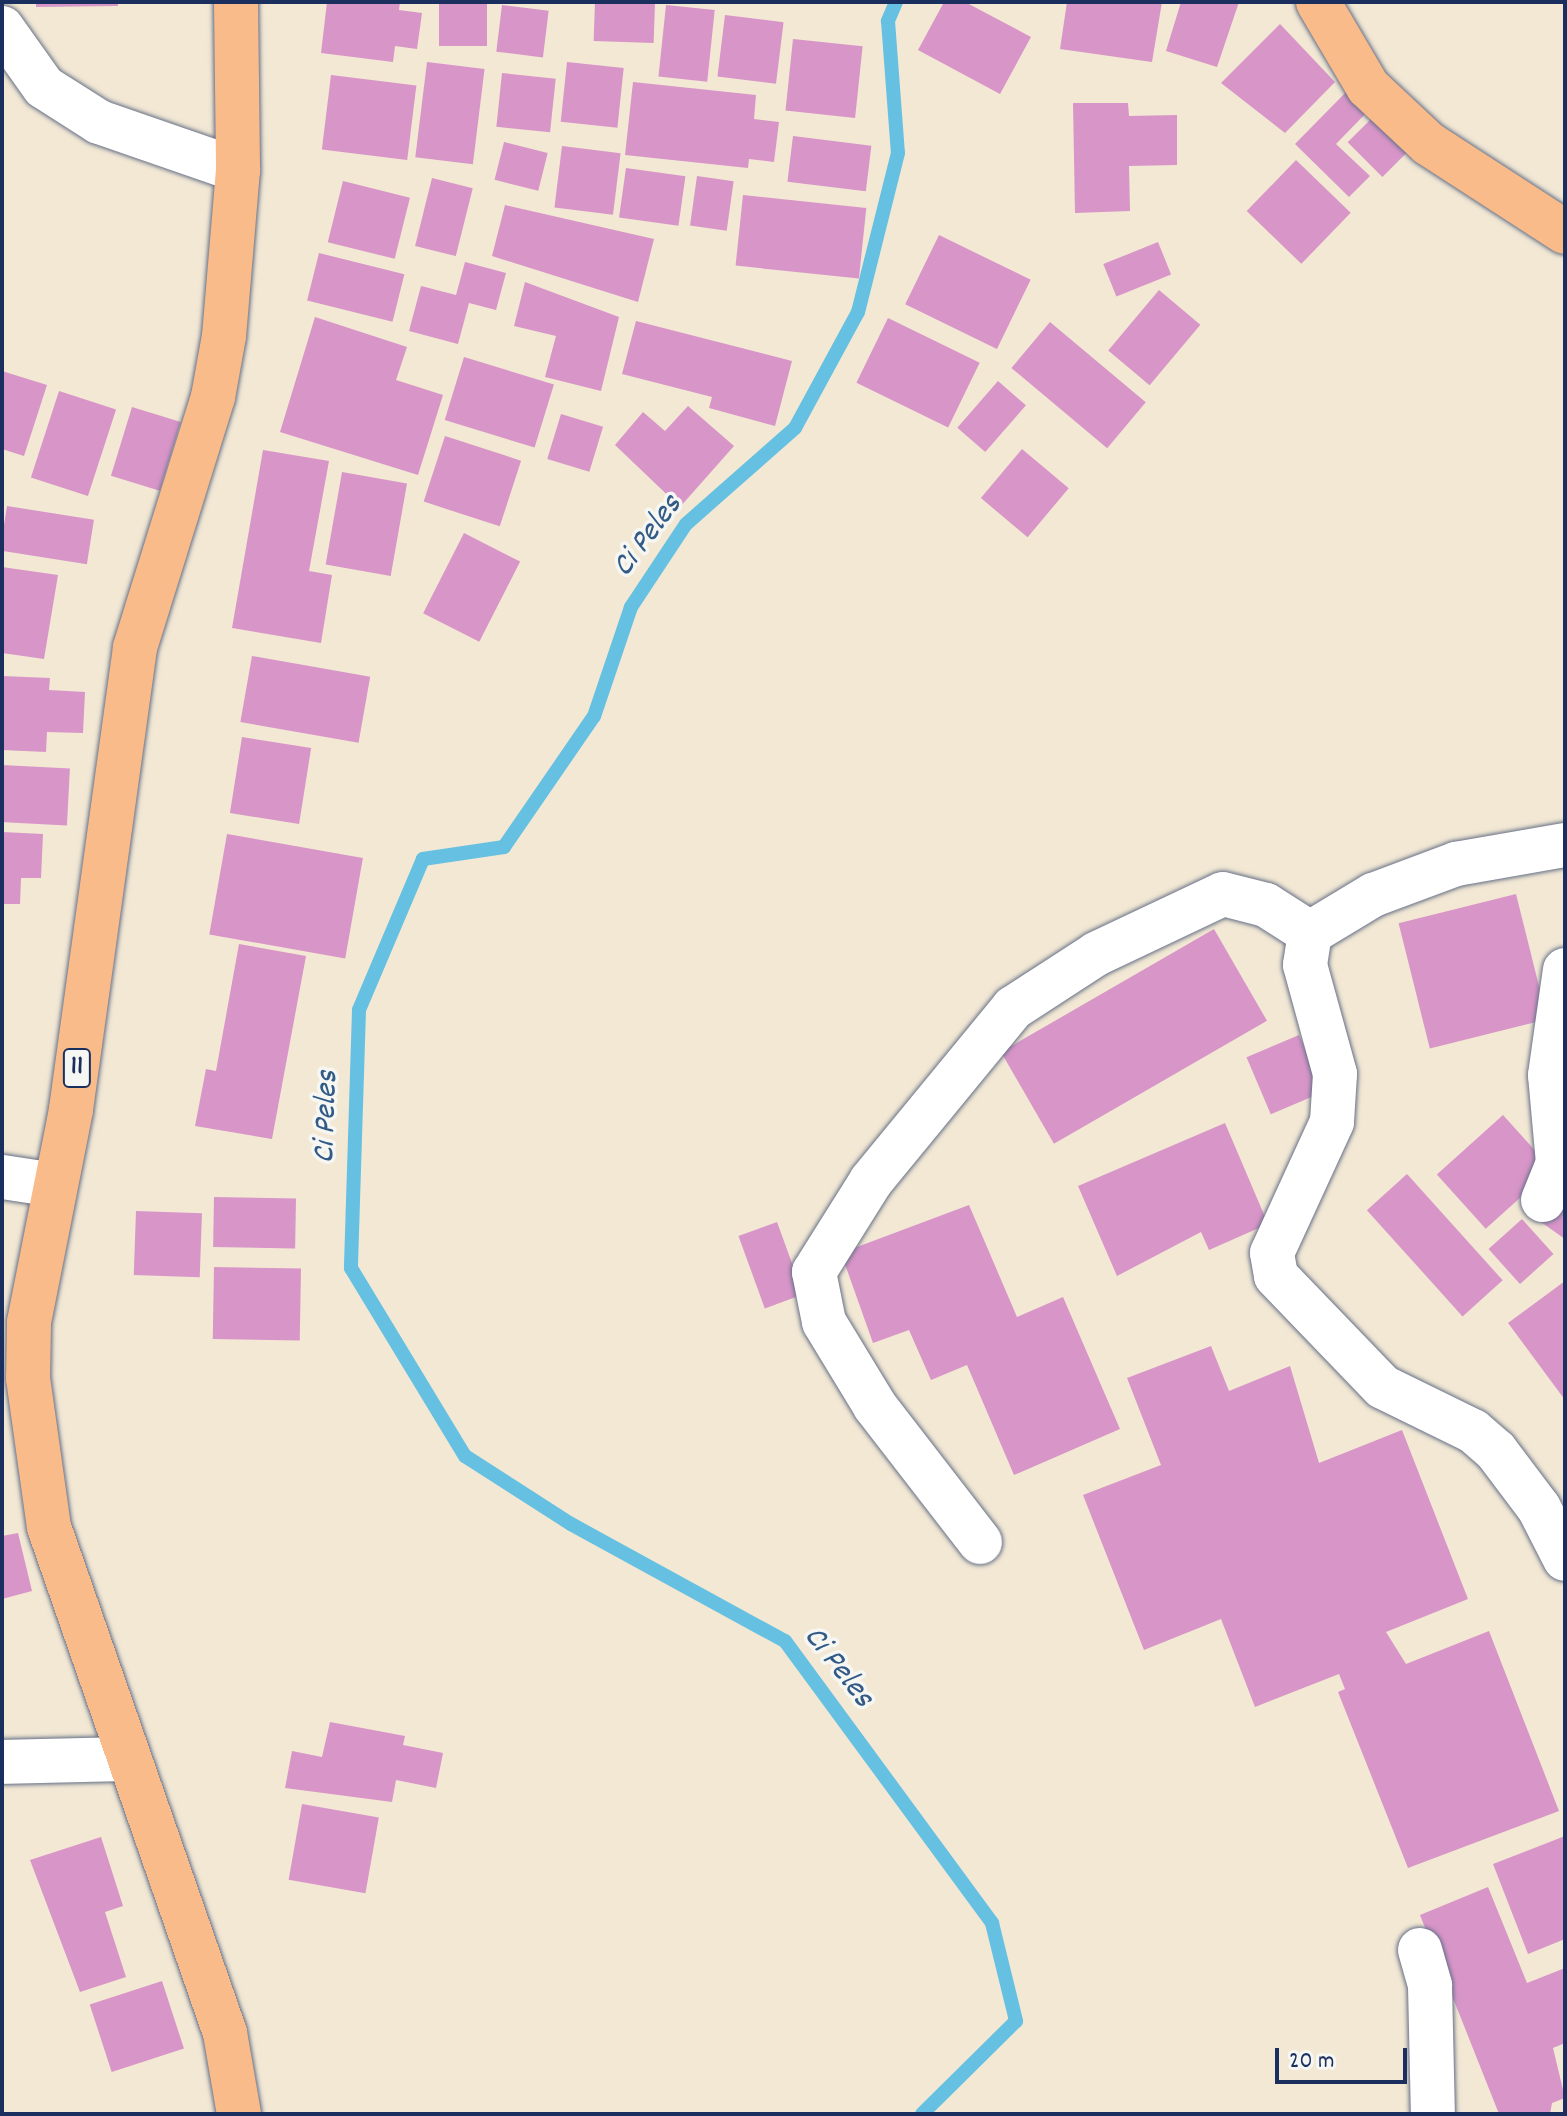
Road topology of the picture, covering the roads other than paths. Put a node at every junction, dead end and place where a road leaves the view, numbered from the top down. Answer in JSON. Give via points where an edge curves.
{"nodes":[{"id":1,"x":236,"y":2,"type":"edge"},
{"id":2,"x":1318,"y":2,"type":"edge"},
{"id":3,"x":2,"y":28,"type":"edge"},
{"id":4,"x":238,"y":170,"type":"junction"},
{"id":5,"x":1565,"y":232,"type":"edge"},
{"id":6,"x":1565,"y":845,"type":"edge"},
{"id":7,"x":1310,"y":933,"type":"junction"},
{"id":8,"x":1565,"y":970,"type":"edge"},
{"id":9,"x":2,"y":1177,"type":"edge"},
{"id":10,"x":54,"y":1185,"type":"junction"},
{"id":11,"x":1543,"y":1200,"type":"dead end"},
{"id":12,"x":980,"y":1542,"type":"dead end"},
{"id":13,"x":1565,"y":1559,"type":"edge"},
{"id":14,"x":125,"y":1759,"type":"junction"},
{"id":15,"x":2,"y":1762,"type":"edge"},
{"id":16,"x":1425,"y":1968,"type":"dead end"},
{"id":17,"x":239,"y":2114,"type":"edge"},
{"id":18,"x":1433,"y":2114,"type":"edge"}],
"edges":[{"from":1,"to":4,"type":"main road","number":"11"},
{"from":2,"to":5,"type":"main road","via":[[1368,87],[1429,144]]},
{"from":3,"to":4,"type":"street","via":[[44,87],[99,122]]},
{"from":4,"to":10,"type":"main road","number":"11","via":[[213,397],[135,648]]},
{"from":6,"to":7,"type":"street","via":[[1456,864],[1373,895]]},
{"from":7,"to":12,"type":"street","via":[[1266,905],[1223,894],[1096,954],[1013,1008],[871,1181],[814,1272],[824,1322],[875,1406]]},
{"from":7,"to":13,"type":"street","via":[[1305,965],[1335,1074],[1332,1122],[1272,1253],[1276,1276],[1383,1387],[1473,1431],[1496,1451],[1539,1508]]},
{"from":8,"to":11,"type":"street","via":[[1550,1075],[1558,1163]]},
{"from":9,"to":10,"type":"street"},
{"from":10,"to":14,"type":"main road","number":"11","via":[[29,1323],[32,1435],[49,1527]]},
{"from":14,"to":15,"type":"street"},
{"from":14,"to":17,"type":"main road","number":"11","via":[[225,2033]]},
{"from":16,"to":18,"type":"street"}]}
